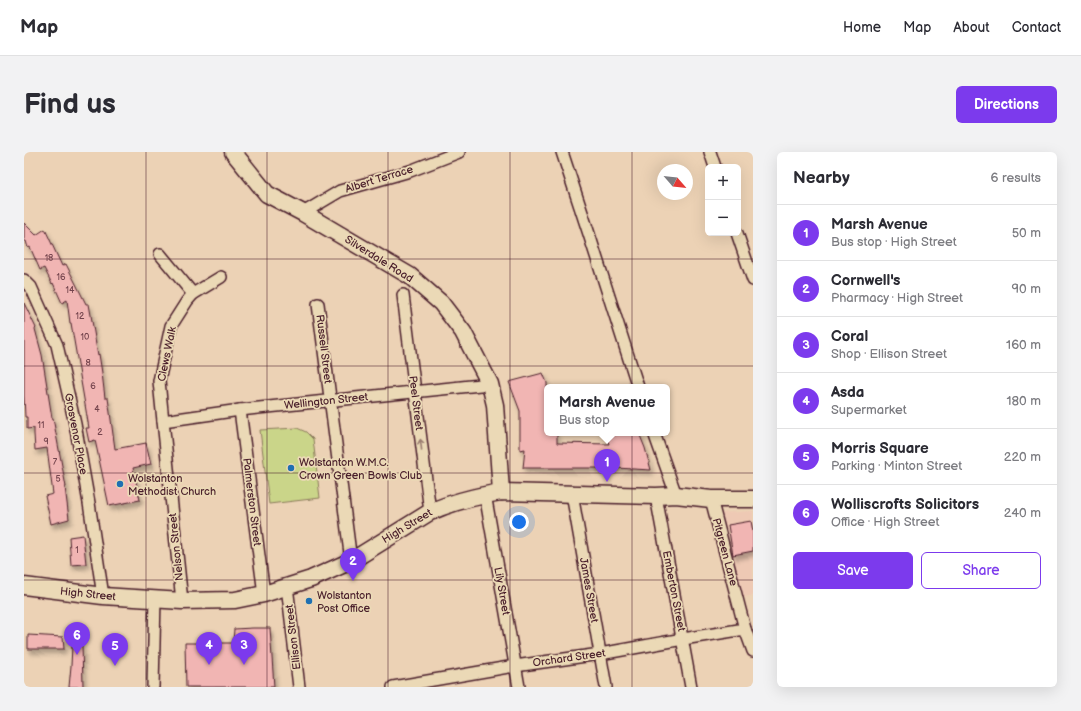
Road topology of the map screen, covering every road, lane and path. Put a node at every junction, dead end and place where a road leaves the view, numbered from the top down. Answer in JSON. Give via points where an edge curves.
{"nodes":[{"id":1,"x":233,"y":152,"type":"edge"},
{"id":2,"x":459,"y":152,"type":"edge"},
{"id":3,"x":562,"y":152,"type":"edge"},
{"id":4,"x":710,"y":152,"type":"edge"},
{"id":5,"x":714,"y":164,"type":"edge"},
{"id":6,"x":303,"y":214,"type":"junction"},
{"id":7,"x":738,"y":236,"type":"edge"},
{"id":8,"x":160,"y":254,"type":"dead end"},
{"id":9,"x":221,"y":277,"type":"dead end"},
{"id":10,"x":24,"y":280,"type":"edge"},
{"id":11,"x":753,"y":280,"type":"edge"},
{"id":12,"x":193,"y":294,"type":"junction"},
{"id":13,"x":403,"y":295,"type":"dead end"},
{"id":14,"x":318,"y":304,"type":"dead end"},
{"id":15,"x":490,"y":384,"type":"junction"},
{"id":16,"x":637,"y":384,"type":"edge"},
{"id":17,"x":414,"y":392,"type":"junction"},
{"id":18,"x":330,"y":401,"type":"junction"},
{"id":19,"x":240,"y":410,"type":"junction"},
{"id":20,"x":163,"y":421,"type":"junction"},
{"id":21,"x":655,"y":436,"type":"edge"},
{"id":22,"x":501,"y":492,"type":"junction"},
{"id":23,"x":485,"y":494,"type":"junction"},
{"id":24,"x":572,"y":494,"type":"junction"},
{"id":25,"x":676,"y":495,"type":"junction"},
{"id":26,"x":656,"y":496,"type":"junction"},
{"id":27,"x":711,"y":499,"type":"junction"},
{"id":28,"x":753,"y":499,"type":"edge"},
{"id":29,"x":430,"y":512,"type":"junction"},
{"id":30,"x":351,"y":561,"type":"junction"},
{"id":31,"x":24,"y":586,"type":"edge"},
{"id":32,"x":287,"y":586,"type":"junction"},
{"id":33,"x":264,"y":594,"type":"junction"},
{"id":34,"x":103,"y":596,"type":"junction"},
{"id":35,"x":155,"y":598,"type":"junction"},
{"id":36,"x":182,"y":601,"type":"junction"},
{"id":37,"x":745,"y":630,"type":"junction"},
{"id":38,"x":683,"y":639,"type":"junction"},
{"id":39,"x":753,"y":651,"type":"edge"},
{"id":40,"x":600,"y":654,"type":"junction"},
{"id":41,"x":515,"y":666,"type":"junction"},
{"id":42,"x":153,"y":687,"type":"edge"},
{"id":43,"x":299,"y":687,"type":"edge"},
{"id":44,"x":393,"y":687,"type":"edge"},
{"id":45,"x":518,"y":687,"type":"edge"},
{"id":46,"x":606,"y":687,"type":"edge"},
{"id":47,"x":691,"y":687,"type":"edge"}],
"edges":[{"from":1,"to":6,"type":"main road","name":"Silverdale Road","via":[[267,194]]},
{"from":2,"to":6,"type":"street","name":"Albert Terrace","via":[[340,191]]},
{"from":3,"to":16,"type":"street"},
{"from":4,"to":5,"type":"street"},
{"from":6,"to":15,"type":"main road","name":"Silverdale Road","via":[[410,276],[440,303],[463,332]]},
{"from":7,"to":11,"type":"street"},
{"from":8,"to":12,"type":"street"},
{"from":9,"to":12,"type":"street","name":"Clews Walk"},
{"from":10,"to":34,"type":"street","name":"Grosvenor Place","via":[[31,287],[58,345],[90,503]]},
{"from":12,"to":20,"type":"street","name":"Clews Walk","via":[[171,326],[159,381]]},
{"from":13,"to":17,"type":"street","name":"Peel Street"},
{"from":14,"to":18,"type":"street","name":"Russell Street"},
{"from":15,"to":17,"type":"street","name":"Wellington Street"},
{"from":15,"to":22,"type":"main road","name":"Silverdale Road","via":[[495,405]]},
{"from":17,"to":18,"type":"street","name":"Wellington Street"},
{"from":29,"to":17,"type":"street","name":"Peel Street","one_way":true},
{"from":18,"to":19,"type":"street","name":"Wellington Street"},
{"from":18,"to":30,"type":"street","name":"Russell Street"},
{"from":19,"to":20,"type":"street","name":"Wellington Street"},
{"from":19,"to":33,"type":"street","name":"Palmerston Street"},
{"from":20,"to":36,"type":"street","name":"Nelson Street"},
{"from":21,"to":25,"type":"street"},
{"from":22,"to":23,"type":"main road","name":"High Street"},
{"from":22,"to":24,"type":"main road","name":"High Street"},
{"from":23,"to":29,"type":"main road","name":"High Street"},
{"from":23,"to":41,"type":"street","name":"Lily Street"},
{"from":24,"to":26,"type":"main road","name":"High Street"},
{"from":24,"to":40,"type":"street","name":"James Street"},
{"from":25,"to":26,"type":"main road","name":"High Street"},
{"from":25,"to":27,"type":"main road","name":"High Street"},
{"from":26,"to":38,"type":"street","name":"Emberton Street"},
{"from":27,"to":28,"type":"main road","name":"High Street"},
{"from":27,"to":37,"type":"street","name":"Pitgreen Lane"},
{"from":29,"to":30,"type":"main road","name":"High Street"},
{"from":30,"to":32,"type":"main road","name":"High Street","via":[[311,579]]},
{"from":31,"to":34,"type":"main road","name":"High Street"},
{"from":32,"to":33,"type":"main road","name":"High Street"},
{"from":32,"to":43,"type":"street","name":"Ellison Street"},
{"from":33,"to":36,"type":"main road","name":"High Street","via":[[235,600]]},
{"from":34,"to":35,"type":"main road","name":"High Street"},
{"from":35,"to":36,"type":"main road","name":"High Street"},
{"from":35,"to":42,"type":"street"},
{"from":37,"to":38,"type":"street","name":"Orchard Street"},
{"from":37,"to":39,"type":"street","name":"Pitgreen Lane"},
{"from":38,"to":40,"type":"street","name":"Orchard Street"},
{"from":38,"to":47,"type":"street","name":"Emberton Street"},
{"from":40,"to":41,"type":"street","name":"Orchard Street"},
{"from":40,"to":46,"type":"street","name":"James Street"},
{"from":41,"to":44,"type":"street","name":"Orchard Street"},
{"from":41,"to":45,"type":"street","name":"Lily Street"}]}
